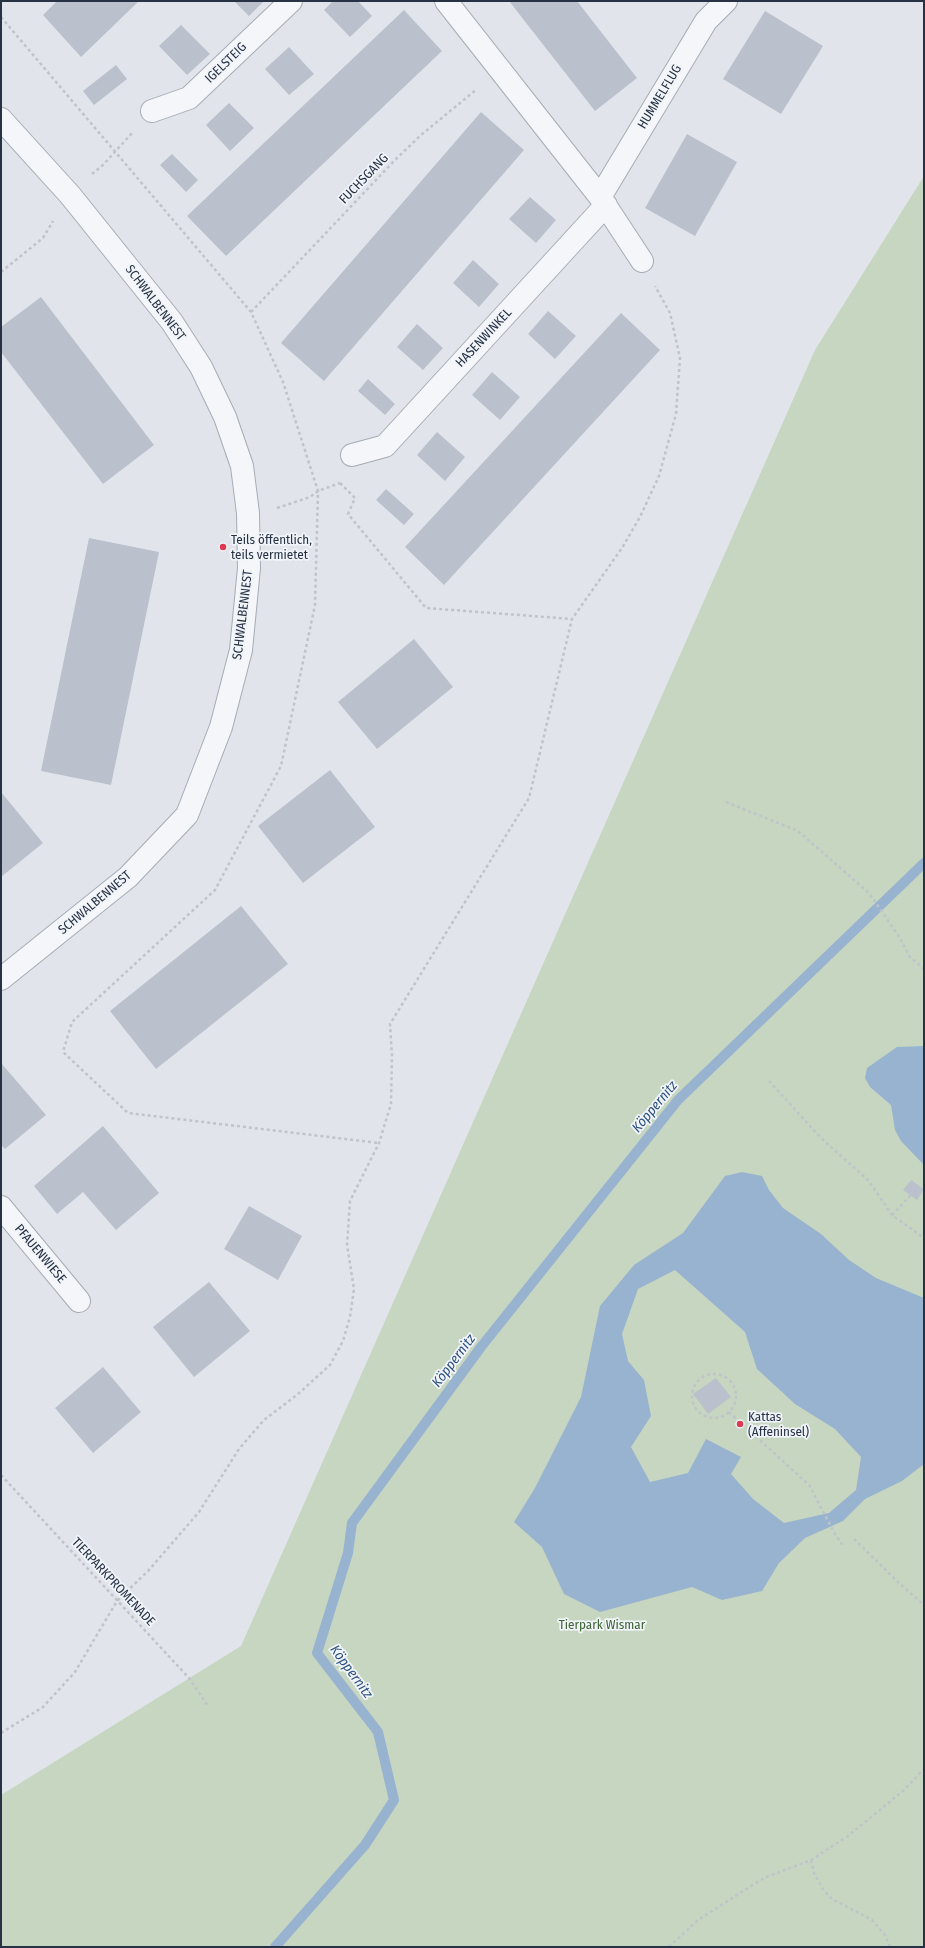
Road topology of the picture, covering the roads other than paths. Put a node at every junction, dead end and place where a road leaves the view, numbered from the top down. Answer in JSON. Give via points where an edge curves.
{"nodes":[{"id":1,"x":291,"y":1,"type":"edge"},
{"id":2,"x":446,"y":1,"type":"edge"},
{"id":3,"x":726,"y":1,"type":"edge"},
{"id":4,"x":152,"y":111,"type":"road end"},
{"id":5,"x":1,"y":119,"type":"edge"},
{"id":6,"x":603,"y":201,"type":"junction"},
{"id":7,"x":642,"y":261,"type":"road end"},
{"id":8,"x":352,"y":455,"type":"road end"},
{"id":9,"x":1,"y":979,"type":"edge"},
{"id":10,"x":1,"y":1207,"type":"edge"},
{"id":11,"x":79,"y":1301,"type":"dead end"}],
"edges":[{"from":1,"to":4,"type":"street","name":"IGELSTEIG","via":[[189,98]]},
{"from":2,"to":6,"type":"street"},
{"from":3,"to":6,"type":"street","name":"HUMMELFLUG","via":[[706,21]]},
{"from":5,"to":9,"type":"street","name":"SCHWALBENNEST","via":[[70,196],[172,322],[201,367],[225,417],[242,466],[248,513],[249,568],[241,650],[221,727],[187,815],[128,877]]},
{"from":6,"to":7,"type":"street"},
{"from":6,"to":8,"type":"street","name":"HASENWINKEL","via":[[385,446]]},
{"from":10,"to":11,"type":"street","name":"PFAUENWIESE"}]}
